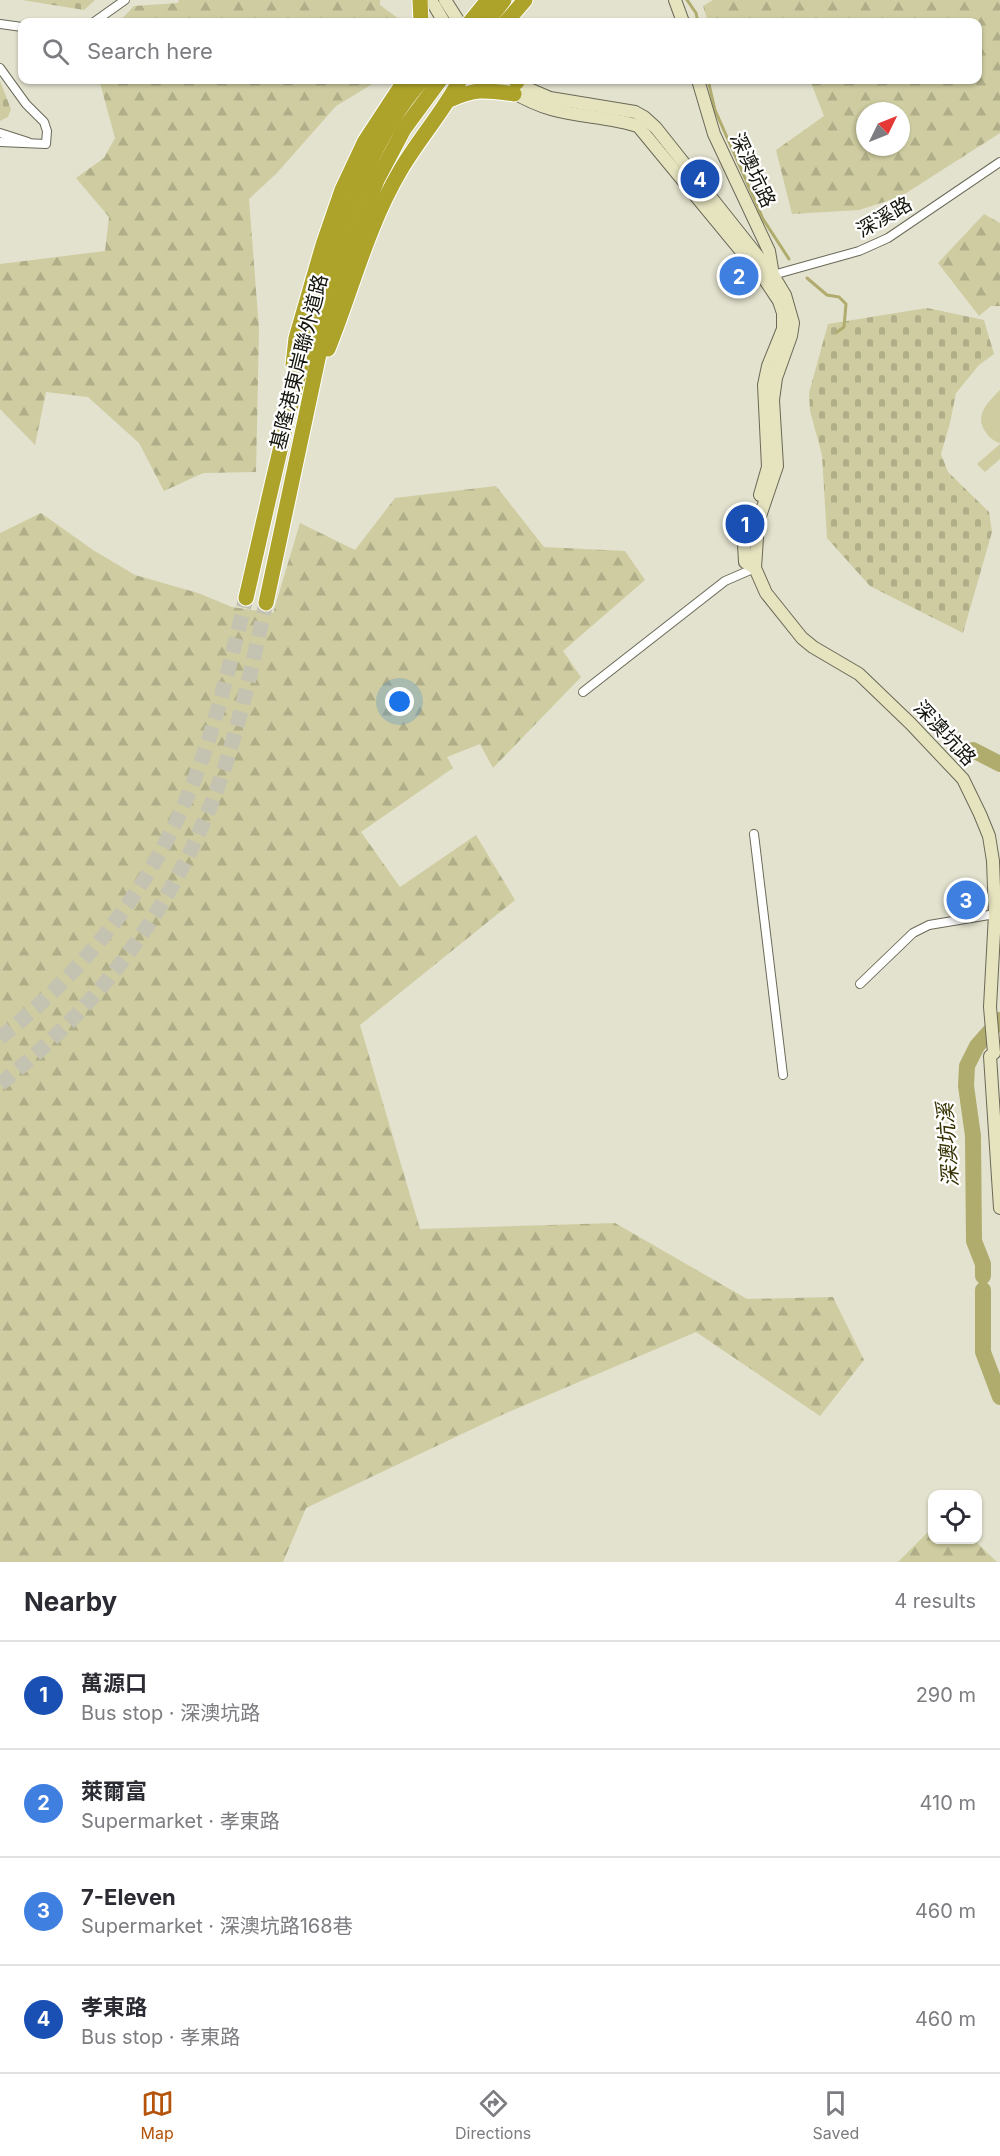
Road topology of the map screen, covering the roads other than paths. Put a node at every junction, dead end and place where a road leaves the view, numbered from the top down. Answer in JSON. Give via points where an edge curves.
{"nodes":[{"id":1,"x":125,"y":0,"type":"edge"},
{"id":2,"x":420,"y":0,"type":"edge"},
{"id":3,"x":431,"y":0,"type":"edge"},
{"id":4,"x":446,"y":0,"type":"edge"},
{"id":5,"x":479,"y":0,"type":"edge"},
{"id":6,"x":488,"y":0,"type":"edge"},
{"id":7,"x":504,"y":0,"type":"edge"},
{"id":8,"x":526,"y":0,"type":"edge"},
{"id":9,"x":675,"y":0,"type":"edge"},
{"id":10,"x":100,"y":18,"type":"edge"},
{"id":11,"x":421,"y":18,"type":"edge"},
{"id":12,"x":442,"y":18,"type":"edge"},
{"id":13,"x":457,"y":18,"type":"edge"},
{"id":14,"x":471,"y":18,"type":"edge"},
{"id":15,"x":472,"y":18,"type":"edge"},
{"id":16,"x":490,"y":18,"type":"edge"},
{"id":17,"x":510,"y":18,"type":"edge"},
{"id":18,"x":515,"y":18,"type":"edge"},
{"id":19,"x":682,"y":18,"type":"edge"},
{"id":20,"x":0,"y":24,"type":"edge"},
{"id":21,"x":18,"y":26,"type":"edge"},
{"id":22,"x":0,"y":68,"type":"edge"},
{"id":23,"x":416,"y":84,"type":"edge"},
{"id":24,"x":458,"y":84,"type":"edge"},
{"id":25,"x":516,"y":84,"type":"edge"},
{"id":26,"x":699,"y":84,"type":"edge"},
{"id":27,"x":449,"y":100,"type":"junction"},
{"id":28,"x":0,"y":133,"type":"edge"},
{"id":29,"x":0,"y":142,"type":"edge"},
{"id":30,"x":32,"y":144,"type":"junction"},
{"id":31,"x":1000,"y":162,"type":"edge"},
{"id":32,"x":769,"y":278,"type":"junction"},
{"id":33,"x":312,"y":388,"type":"junction"},
{"id":34,"x":285,"y":430,"type":"junction"},
{"id":35,"x":755,"y":568,"type":"junction"},
{"id":36,"x":246,"y":598,"type":"tunnel mouth"},
{"id":37,"x":266,"y":603,"type":"tunnel mouth"},
{"id":38,"x":583,"y":692,"type":"dead end"},
{"id":39,"x":754,"y":834,"type":"dead end"},
{"id":40,"x":996,"y":914,"type":"junction"},
{"id":41,"x":860,"y":984,"type":"dead end"},
{"id":42,"x":996,"y":1048,"type":"edge"},
{"id":43,"x":783,"y":1076,"type":"dead end"},
{"id":44,"x":1000,"y":1089,"type":"edge"},
{"id":45,"x":1000,"y":1208,"type":"edge"}],
"edges":[{"from":1,"to":10,"type":"street"},
{"from":2,"to":11,"type":"highway"},
{"from":3,"to":12,"type":"main road"},
{"from":4,"to":13,"type":"main road"},
{"from":5,"to":14,"type":"highway"},
{"from":6,"to":15,"type":"highway"},
{"from":7,"to":16,"type":"highway"},
{"from":8,"to":17,"type":"highway"},
{"from":8,"to":18,"type":"highway"},
{"from":9,"to":19,"type":"main road"},
{"from":20,"to":21,"type":"street"},
{"from":22,"to":30,"type":"street","via":[[44,122],[46,144]]},
{"from":23,"to":33,"type":"highway","name":"基隆港東岸聯外道路","via":[[404,129],[377,180],[336,290]]},
{"from":23,"to":34,"type":"highway","name":"基隆港東岸聯外道路","via":[[381,142],[347,215],[313,321]]},
{"from":23,"to":34,"type":"highway","via":[[395,93],[365,141],[342,190],[296,338]]},
{"from":24,"to":27,"type":"highway"},
{"from":25,"to":27,"type":"highway","via":[[469,92]]},
{"from":25,"to":32,"type":"main road","via":[[551,109],[638,126]]},
{"from":26,"to":32,"type":"main road","name":"深澳坑路","via":[[714,134],[769,251]]},
{"from":27,"to":33,"type":"highway","via":[[399,172],[368,235]]},
{"from":28,"to":30,"type":"street"},
{"from":29,"to":30,"type":"street"},
{"from":31,"to":32,"type":"street","name":"深溪路","via":[[888,238]]},
{"from":32,"to":35,"type":"main road","name":"深澳坑路","via":[[785,296],[793,323],[776,378],[773,400],[777,466],[758,522]]},
{"from":33,"to":37,"type":"highway","name":"基隆港東岸聯外道路"},
{"from":34,"to":36,"type":"highway","name":"基隆港東岸聯外道路"},
{"from":35,"to":38,"type":"street","via":[[725,581]]},
{"from":35,"to":40,"type":"main road","name":"深澳坑路","via":[[766,593],[802,638],[859,674],[963,779],[988,836]]},
{"from":39,"to":43,"type":"street"},
{"from":40,"to":41,"type":"street","via":[[929,925],[913,933]]},
{"from":40,"to":42,"type":"main road","name":"深澳坑路","via":[[990,1007]]},
{"from":42,"to":44,"type":"main road","name":"深澳坑路"},
{"from":42,"to":45,"type":"main road","name":"深澳坑路","via":[[990,1056]]}]}
